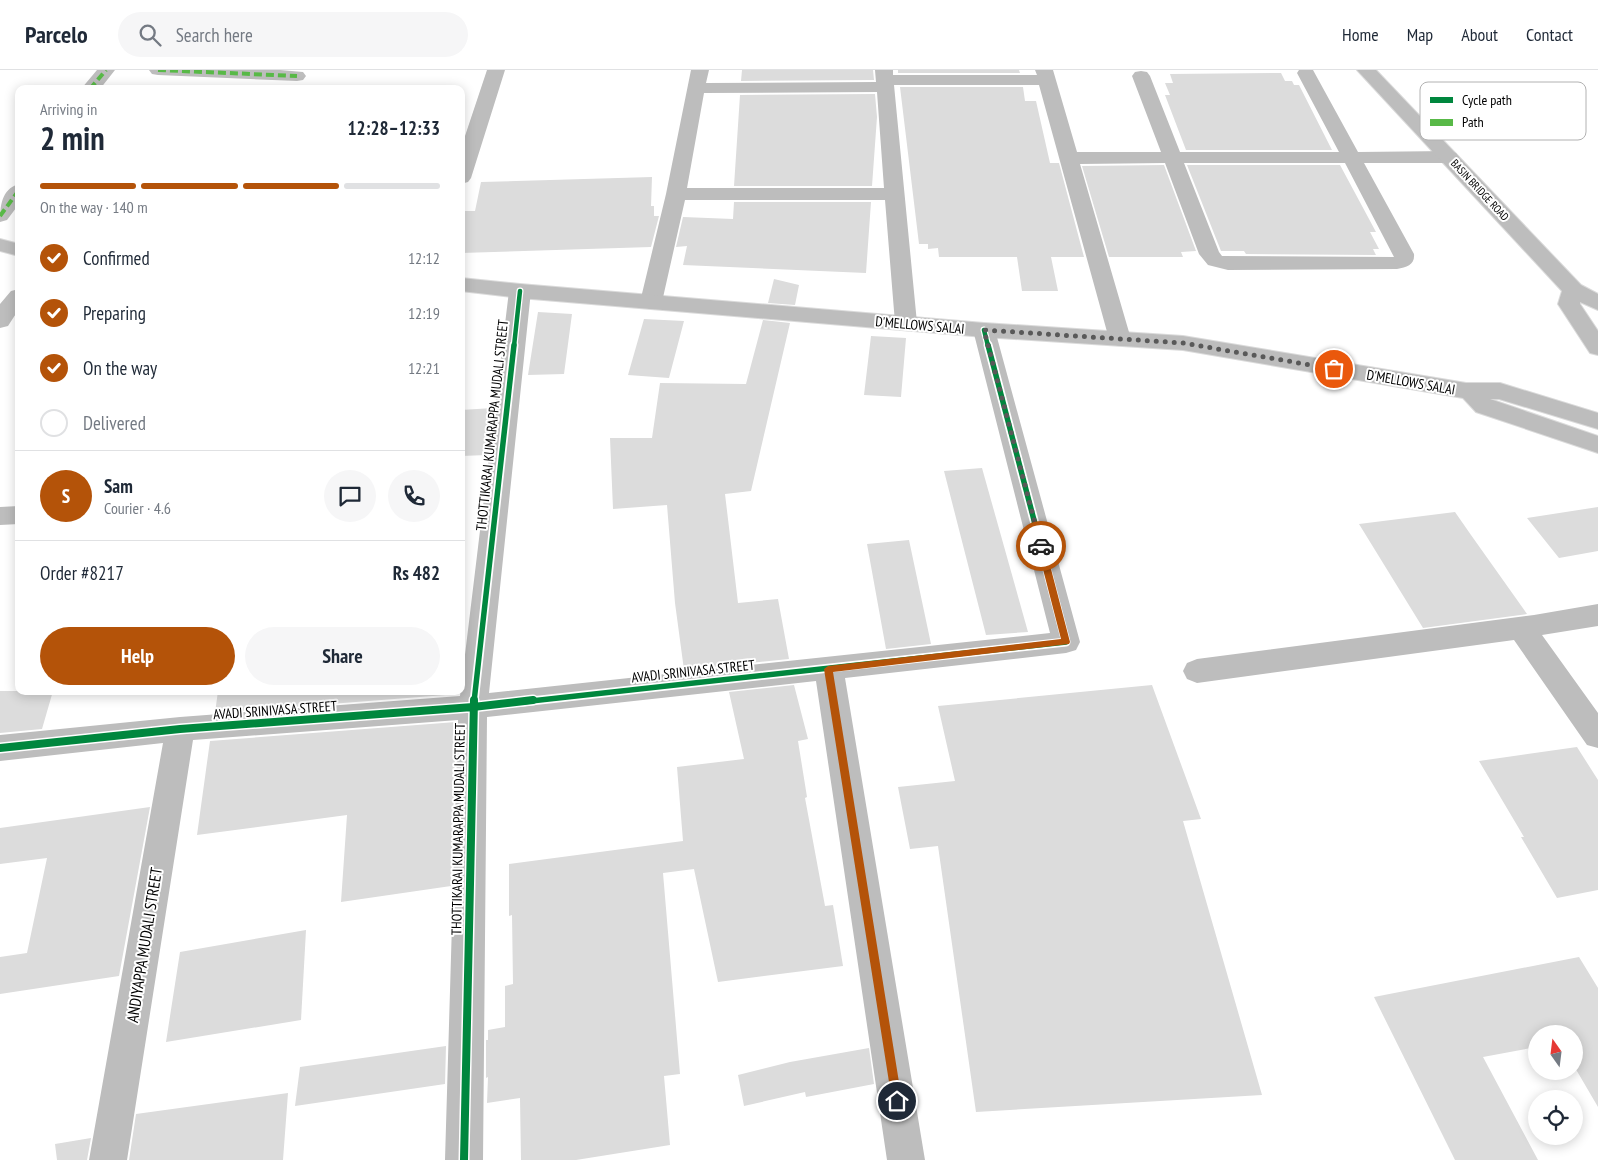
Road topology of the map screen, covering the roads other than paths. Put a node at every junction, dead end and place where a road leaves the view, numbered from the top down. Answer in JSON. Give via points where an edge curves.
{"nodes":[{"id":1,"x":106,"y":70,"type":"edge"},
{"id":2,"x":158,"y":70,"type":"edge"},
{"id":3,"x":496,"y":70,"type":"edge"},
{"id":4,"x":1366,"y":70,"type":"edge"},
{"id":5,"x":1306,"y":73,"type":"dead end"},
{"id":6,"x":1045,"y":75,"type":"edge"},
{"id":7,"x":1141,"y":76,"type":"dead end"},
{"id":8,"x":295,"y":78,"type":"edge"},
{"id":9,"x":699,"y":79,"type":"edge"},
{"id":10,"x":885,"y":79,"type":"edge"},
{"id":11,"x":93,"y":85,"type":"edge"},
{"id":12,"x":1420,"y":126,"type":"edge"},
{"id":13,"x":1434,"y":140,"type":"edge"},
{"id":14,"x":1450,"y":157,"type":"junction"},
{"id":15,"x":1068,"y":158,"type":"junction"},
{"id":16,"x":1173,"y":158,"type":"junction"},
{"id":17,"x":1352,"y":158,"type":"junction"},
{"id":18,"x":465,"y":166,"type":"edge"},
{"id":19,"x":676,"y":194,"type":"junction"},
{"id":20,"x":895,"y":194,"type":"junction"},
{"id":21,"x":15,"y":195,"type":"edge"},
{"id":22,"x":0,"y":216,"type":"edge"},
{"id":23,"x":0,"y":245,"type":"edge"},
{"id":24,"x":15,"y":249,"type":"edge"},
{"id":25,"x":465,"y":284,"type":"edge"},
{"id":26,"x":1573,"y":290,"type":"junction"},
{"id":27,"x":520,"y":291,"type":"junction"},
{"id":28,"x":15,"y":300,"type":"edge"},
{"id":29,"x":651,"y":302,"type":"junction"},
{"id":30,"x":1598,"y":303,"type":"edge"},
{"id":31,"x":0,"y":321,"type":"edge"},
{"id":32,"x":906,"y":324,"type":"junction"},
{"id":33,"x":984,"y":330,"type":"junction"},
{"id":34,"x":1120,"y":339,"type":"junction"},
{"id":35,"x":1598,"y":348,"type":"edge"},
{"id":36,"x":1466,"y":391,"type":"junction"},
{"id":37,"x":1598,"y":421,"type":"edge"},
{"id":38,"x":1598,"y":445,"type":"edge"},
{"id":39,"x":15,"y":515,"type":"edge"},
{"id":40,"x":0,"y":516,"type":"edge"},
{"id":41,"x":1598,"y":616,"type":"edge"},
{"id":42,"x":1521,"y":628,"type":"junction"},
{"id":43,"x":828,"y":669,"type":"junction"},
{"id":44,"x":1197,"y":671,"type":"dead end"},
{"id":45,"x":473,"y":707,"type":"junction"},
{"id":46,"x":180,"y":729,"type":"junction"},
{"id":47,"x":1598,"y":736,"type":"edge"},
{"id":48,"x":0,"y":748,"type":"edge"},
{"id":49,"x":108,"y":1160,"type":"edge"},
{"id":50,"x":464,"y":1160,"type":"edge"},
{"id":51,"x":906,"y":1160,"type":"edge"}],
"edges":[{"from":1,"to":11,"type":"street"},
{"from":2,"to":8,"type":"street"},
{"from":3,"to":18,"type":"street"},
{"from":4,"to":12,"type":"street","name":"BASIN BRIDGE ROAD"},
{"from":5,"to":17,"type":"street"},
{"from":6,"to":10,"type":"street"},
{"from":6,"to":15,"type":"street"},
{"from":7,"to":16,"type":"street"},
{"from":9,"to":10,"type":"street"},
{"from":9,"to":19,"type":"street"},
{"from":10,"to":20,"type":"street"},
{"from":13,"to":14,"type":"street","name":"BASIN BRIDGE ROAD"},
{"from":14,"to":17,"type":"street"},
{"from":14,"to":26,"type":"street","name":"BASIN BRIDGE ROAD"},
{"from":15,"to":16,"type":"street"},
{"from":15,"to":34,"type":"street"},
{"from":16,"to":17,"type":"street"},
{"from":16,"to":17,"type":"street","via":[[1209,254],[1215,260],[1228,264],[1397,263],[1404,260],[1404,254]]},
{"from":19,"to":20,"type":"street"},
{"from":19,"to":29,"type":"street"},
{"from":20,"to":32,"type":"street"},
{"from":21,"to":22,"type":"street"},
{"from":23,"to":24,"type":"street"},
{"from":25,"to":27,"type":"street","name":"D'MELLOWS SALAI"},
{"from":26,"to":30,"type":"street","name":"BASIN BRIDGE ROAD"},
{"from":26,"to":35,"type":"street","via":[[1569,304]]},
{"from":27,"to":29,"type":"street","name":"D'MELLOWS SALAI"},
{"from":27,"to":45,"type":"street","name":"THOTTIKARAI KUMARAPPA MUDALI STREET"},
{"from":28,"to":31,"type":"street"},
{"from":29,"to":32,"type":"street","name":"D'MELLOWS SALAI"},
{"from":32,"to":33,"type":"street","name":"D'MELLOWS SALAI"},
{"from":33,"to":34,"type":"street","name":"D'MELLOWS SALAI"},
{"from":33,"to":43,"type":"street","name":"AVADI SRINIVASA STREET","via":[[1066,642]]},
{"from":34,"to":36,"type":"street","name":"D'MELLOWS SALAI","via":[[1183,343]]},
{"from":36,"to":37,"type":"street","name":"D'MELLOWS SALAI","via":[[1500,391]]},
{"from":36,"to":38,"type":"street","name":"D'MELLOWS SALAI","via":[[1484,406]]},
{"from":39,"to":40,"type":"street"},
{"from":41,"to":42,"type":"street"},
{"from":42,"to":44,"type":"street"},
{"from":42,"to":47,"type":"street"},
{"from":43,"to":45,"type":"street","name":"AVADI SRINIVASA STREET"},
{"from":43,"to":51,"type":"street"},
{"from":45,"to":46,"type":"street","name":"AVADI SRINIVASA STREET"},
{"from":45,"to":50,"type":"street","name":"THOTTIKARAI KUMARAPPA MUDALI STREET"},
{"from":46,"to":48,"type":"street","name":"AVADI SRINIVASA STREET"},
{"from":46,"to":49,"type":"street","name":"ANDIYAPPA MUDALI STREET"}]}
